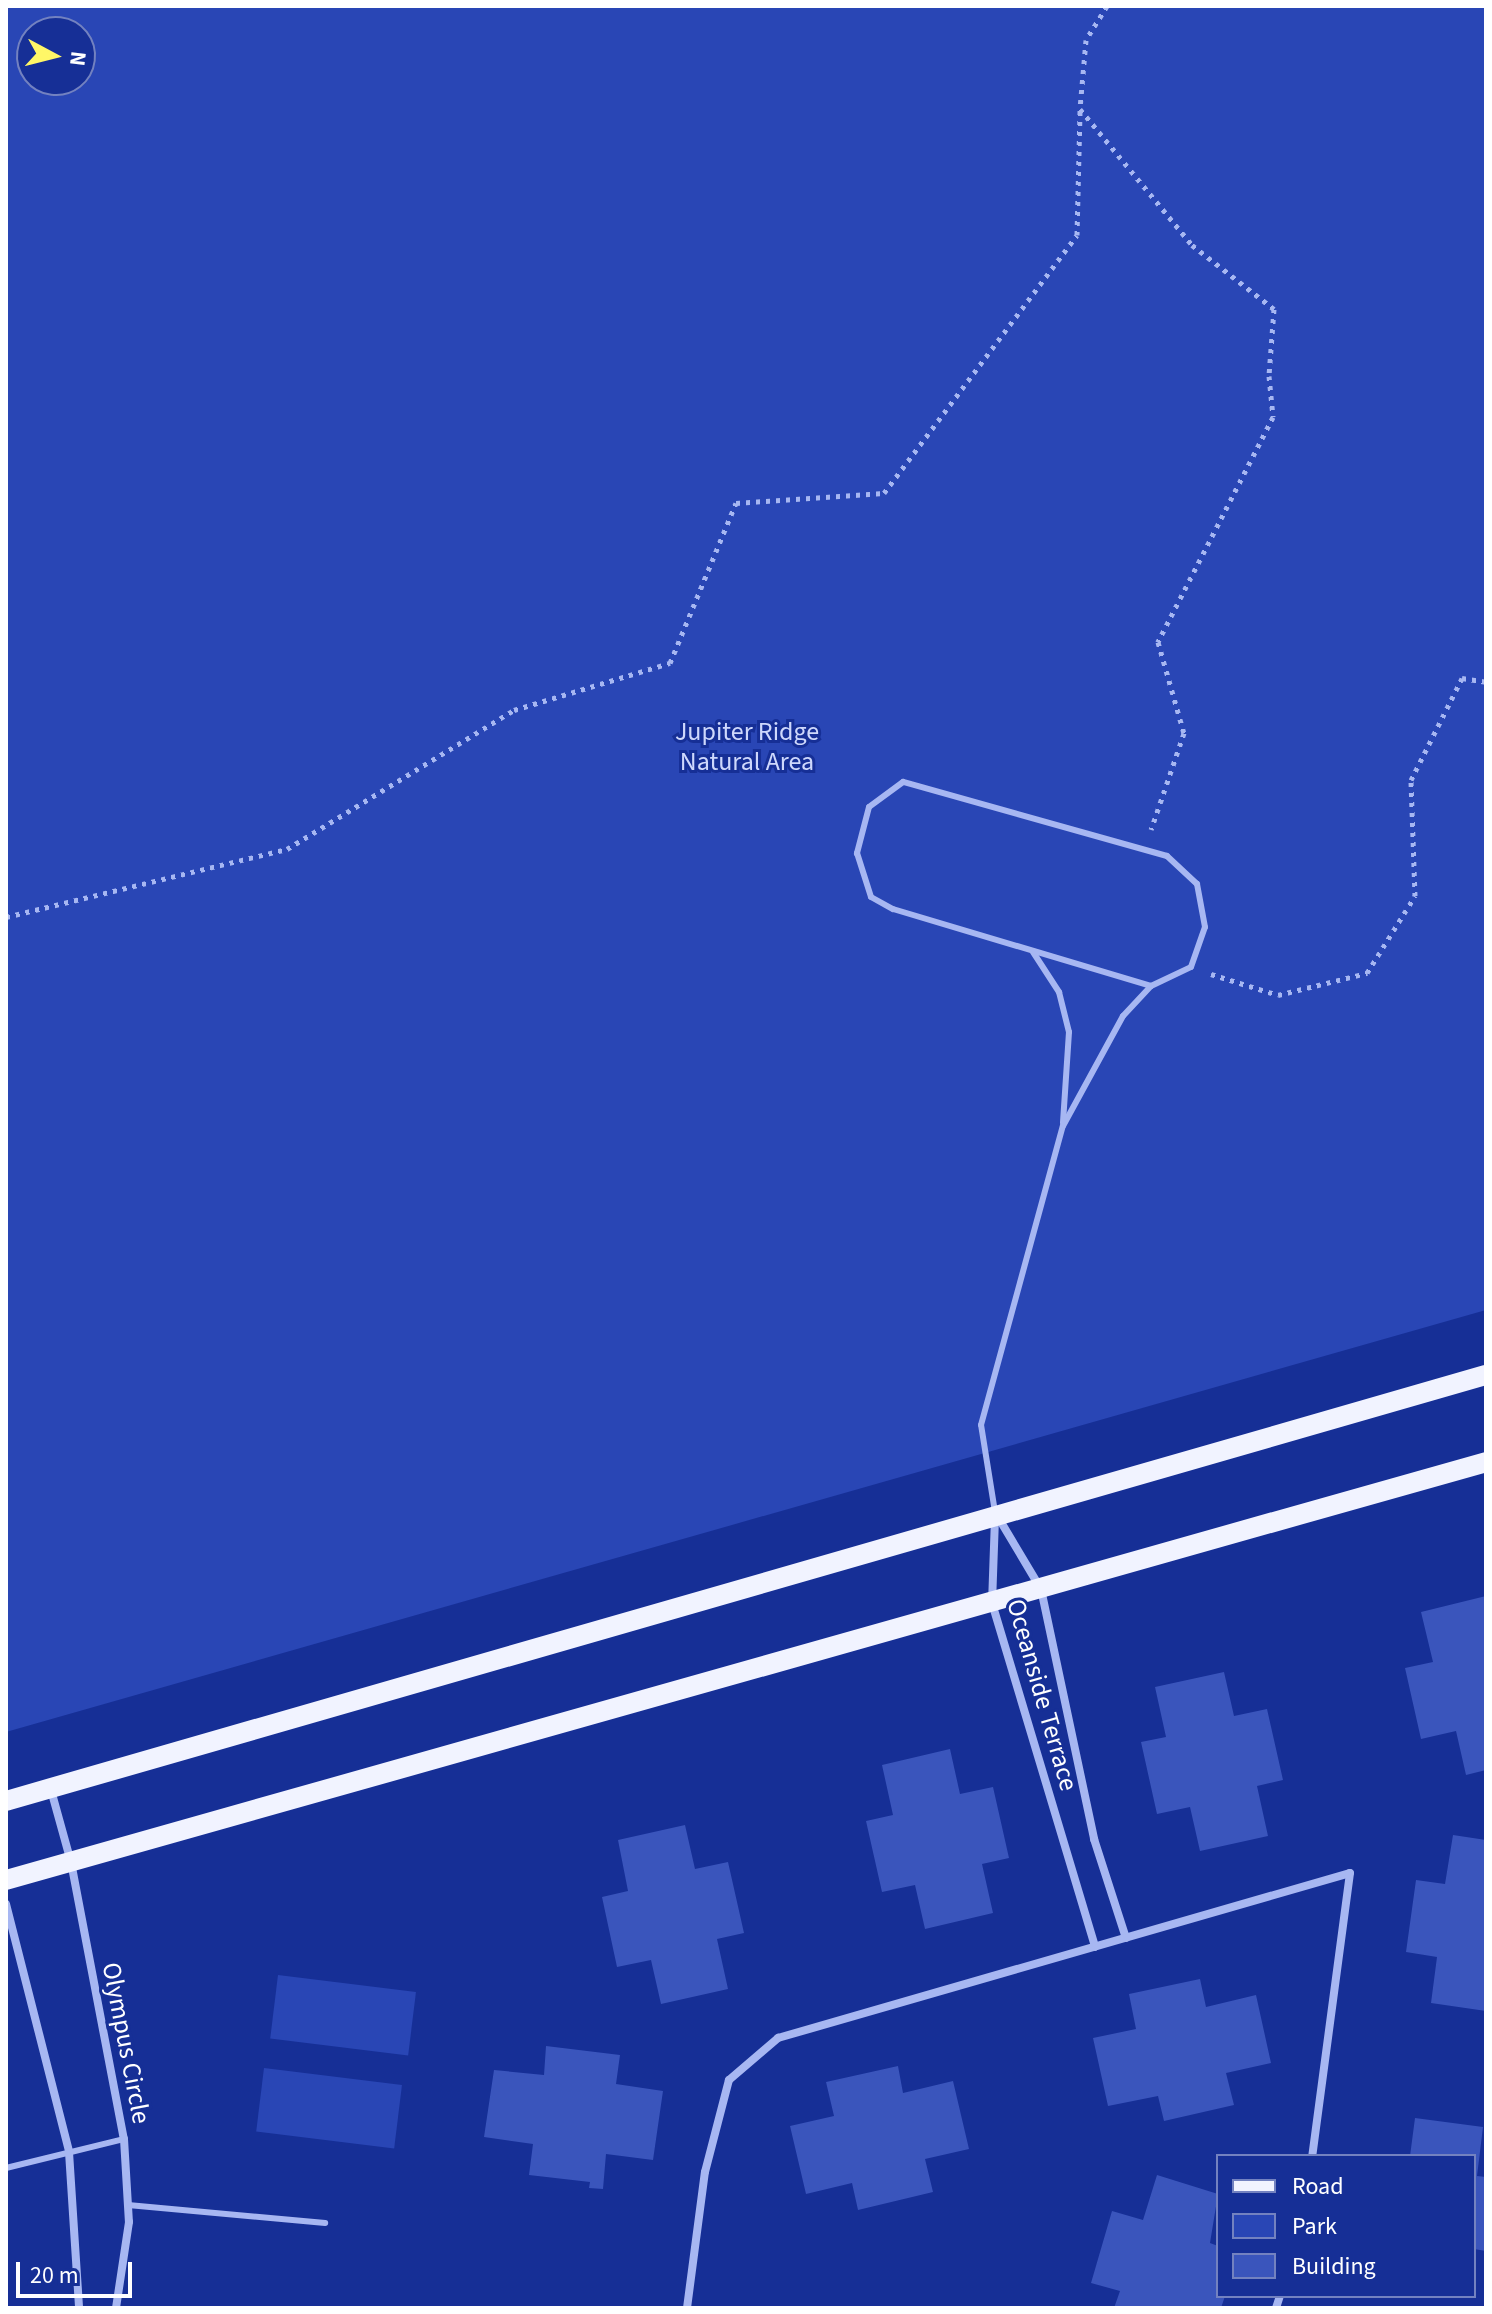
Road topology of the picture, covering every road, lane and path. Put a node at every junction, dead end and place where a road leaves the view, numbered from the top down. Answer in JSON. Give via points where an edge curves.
{"nodes":[{"id":1,"x":1107,"y":6,"type":"edge"},
{"id":2,"x":1080,"y":109,"type":"junction"},
{"id":3,"x":1486,"y":682,"type":"edge"},
{"id":4,"x":1144,"y":850,"type":"junction"},
{"id":5,"x":6,"y":917,"type":"edge"},
{"id":6,"x":1033,"y":952,"type":"junction"},
{"id":7,"x":1191,"y":967,"type":"junction"},
{"id":8,"x":1151,"y":986,"type":"junction"},
{"id":9,"x":1063,"y":1126,"type":"junction"},
{"id":10,"x":1486,"y":1375,"type":"edge"},
{"id":11,"x":1486,"y":1462,"type":"edge"},
{"id":12,"x":995,"y":1513,"type":"junction"},
{"id":13,"x":1041,"y":1589,"type":"junction"},
{"id":14,"x":992,"y":1603,"type":"junction"},
{"id":15,"x":51,"y":1788,"type":"junction"},
{"id":16,"x":6,"y":1801,"type":"edge"},
{"id":17,"x":71,"y":1862,"type":"junction"},
{"id":18,"x":6,"y":1880,"type":"edge"},
{"id":19,"x":6,"y":1904,"type":"edge"},
{"id":20,"x":1126,"y":1938,"type":"junction"},
{"id":21,"x":1095,"y":1947,"type":"junction"},
{"id":22,"x":124,"y":2139,"type":"junction"},
{"id":23,"x":69,"y":2152,"type":"junction"},
{"id":24,"x":1312,"y":2154,"type":"edge"},
{"id":25,"x":6,"y":2168,"type":"edge"},
{"id":26,"x":128,"y":2205,"type":"junction"},
{"id":27,"x":325,"y":2223,"type":"dead end"},
{"id":28,"x":79,"y":2308,"type":"edge"},
{"id":29,"x":116,"y":2308,"type":"edge"},
{"id":30,"x":687,"y":2308,"type":"edge"}],
"edges":[{"from":1,"to":2,"type":"path","via":[[1086,40]]},
{"from":2,"to":4,"type":"path","via":[[1192,245],[1274,309],[1269,376],[1273,417],[1158,642],[1184,733]]},
{"from":2,"to":5,"type":"path","via":[[1077,235],[884,493],[736,503],[670,663],[514,710],[287,849]]},
{"from":3,"to":7,"type":"path","via":[[1462,678],[1411,780],[1415,896],[1367,973],[1278,995]]},
{"from":4,"to":6,"type":"lane","via":[[903,782],[869,807],[857,853],[871,897],[893,909]]},
{"from":4,"to":7,"type":"lane","via":[[1167,856],[1197,884],[1205,927]]},
{"from":6,"to":8,"type":"lane"},
{"from":6,"to":9,"type":"lane","via":[[1059,992],[1069,1032]]},
{"from":7,"to":8,"type":"lane"},
{"from":8,"to":9,"type":"lane","via":[[1123,1016]]},
{"from":9,"to":12,"type":"lane","via":[[981,1425]]},
{"from":10,"to":12,"type":"main road"},
{"from":11,"to":13,"type":"main road"},
{"from":12,"to":13,"type":"street","name":"Oceanside Terrace"},
{"from":12,"to":14,"type":"street","name":"Oceanside Terrace"},
{"from":12,"to":15,"type":"main road"},
{"from":13,"to":14,"type":"main road"},
{"from":13,"to":20,"type":"street","name":"Oceanside Terrace","via":[[1094,1839]]},
{"from":14,"to":17,"type":"main road"},
{"from":14,"to":21,"type":"street","name":"Oceanside Terrace"},
{"from":15,"to":16,"type":"main road"},
{"from":15,"to":17,"type":"street","name":"Olympus Circle"},
{"from":17,"to":18,"type":"main road"},
{"from":17,"to":22,"type":"street","name":"Olympus Circle"},
{"from":19,"to":23,"type":"street"},
{"from":20,"to":21,"type":"street"},
{"from":20,"to":24,"type":"street","via":[[1350,1873]]},
{"from":21,"to":30,"type":"street","via":[[778,2038],[729,2080],[705,2172]]},
{"from":22,"to":23,"type":"lane"},
{"from":22,"to":26,"type":"street","name":"Olympus Circle"},
{"from":23,"to":25,"type":"lane"},
{"from":23,"to":28,"type":"street"},
{"from":26,"to":27,"type":"lane"},
{"from":26,"to":29,"type":"street","name":"Olympus Circle"}]}
